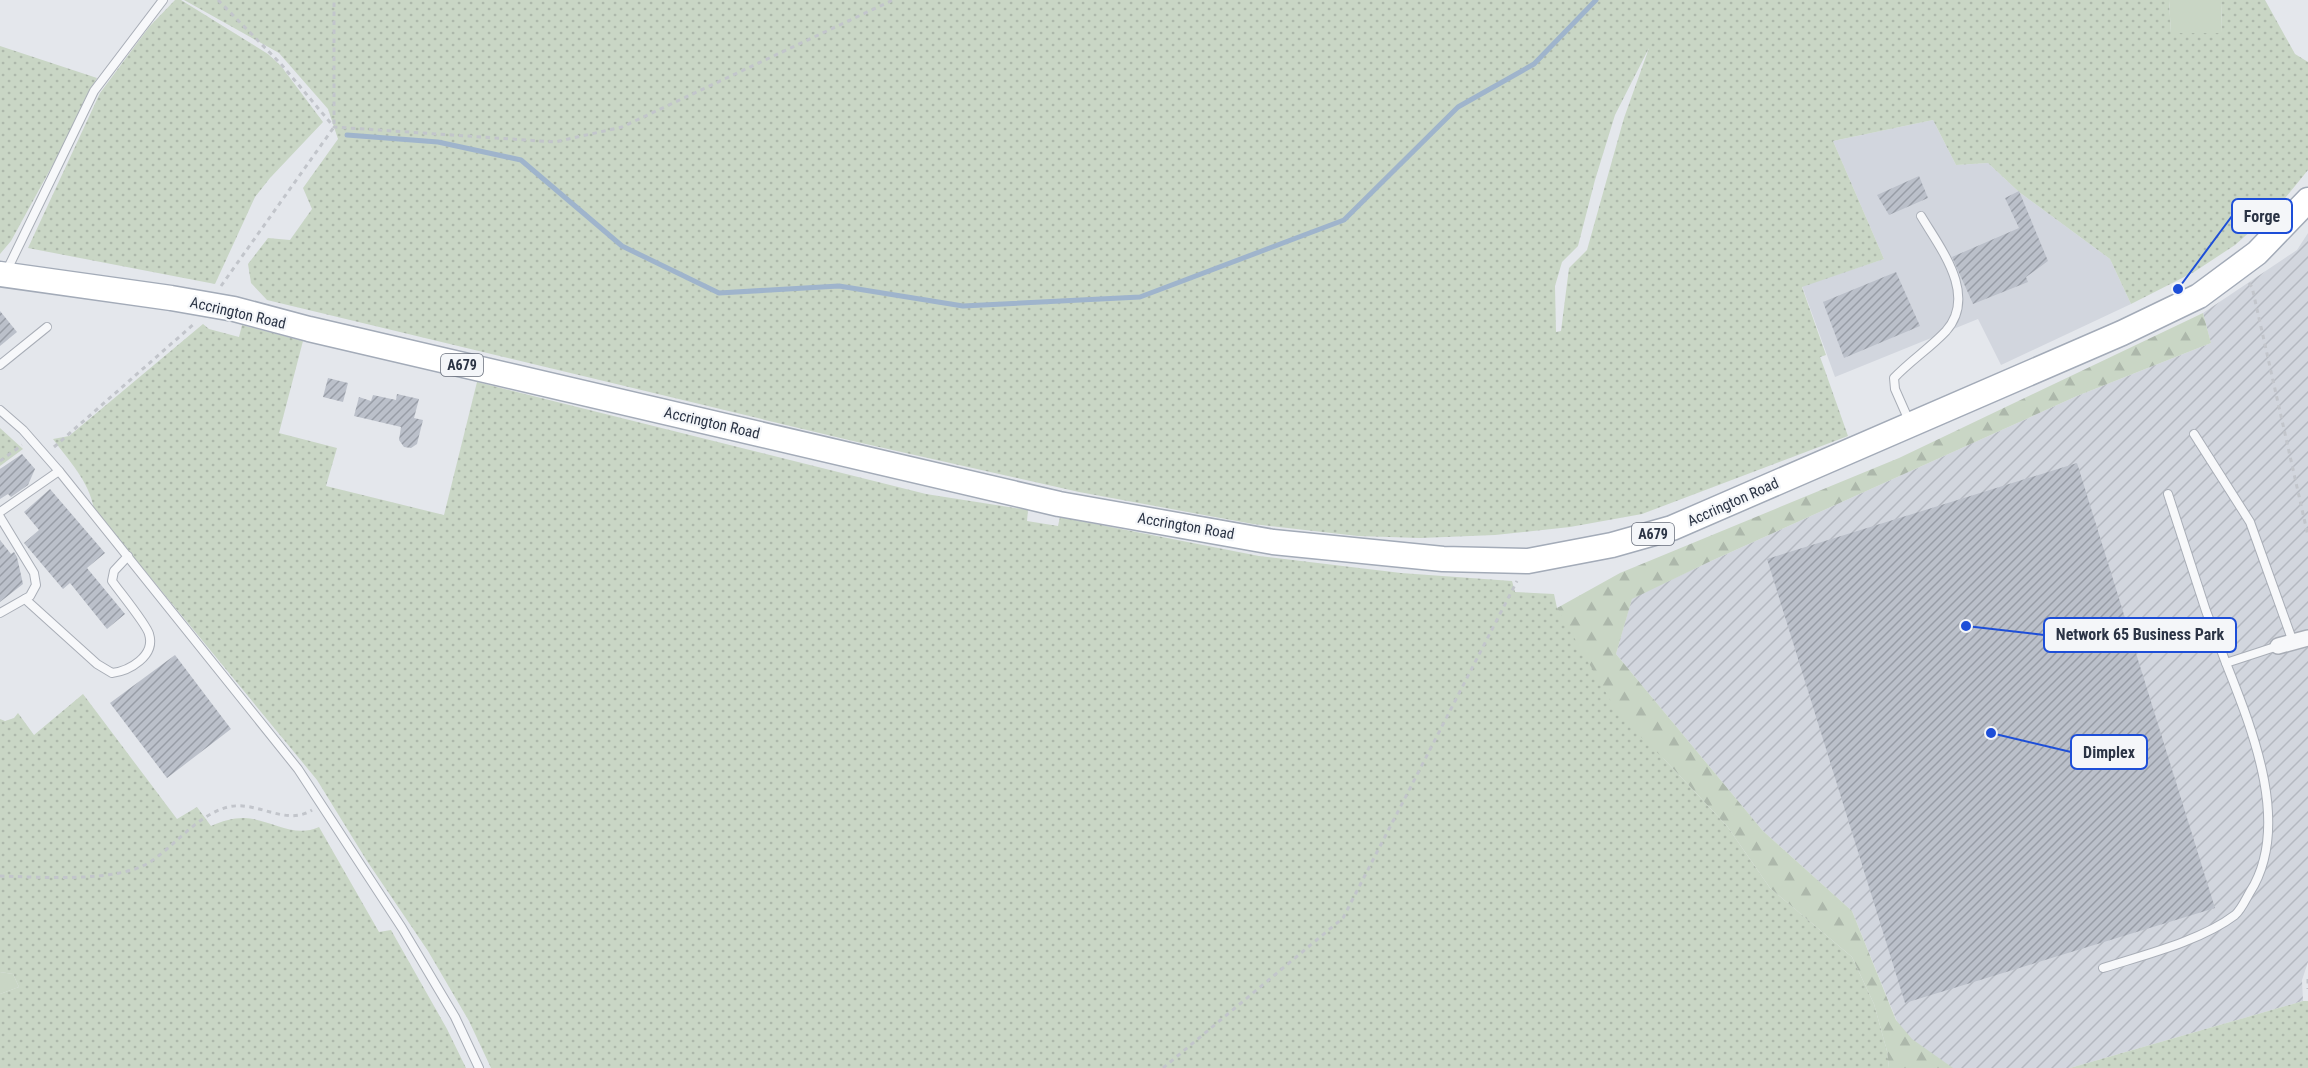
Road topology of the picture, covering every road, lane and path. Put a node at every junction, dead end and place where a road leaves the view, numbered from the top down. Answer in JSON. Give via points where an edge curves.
{"nodes":[{"id":1,"x":163,"y":0,"type":"edge"},
{"id":2,"x":218,"y":0,"type":"edge"},
{"id":3,"x":334,"y":0,"type":"edge"},
{"id":4,"x":893,"y":0,"type":"edge"},
{"id":5,"x":334,"y":127,"type":"junction"},
{"id":6,"x":2308,"y":200,"type":"edge"},
{"id":7,"x":1921,"y":216,"type":"dead end"},
{"id":8,"x":2237,"y":268,"type":"junction"},
{"id":9,"x":3,"y":274,"type":"edge"},
{"id":10,"x":207,"y":305,"type":"junction"},
{"id":11,"x":47,"y":327,"type":"dead end"},
{"id":12,"x":0,"y":365,"type":"edge"},
{"id":13,"x":0,"y":410,"type":"edge"},
{"id":14,"x":1910,"y":424,"type":"junction"},
{"id":15,"x":2194,"y":434,"type":"dead end"},
{"id":16,"x":31,"y":438,"type":"junction"},
{"id":17,"x":45,"y":454,"type":"junction"},
{"id":18,"x":0,"y":461,"type":"edge"},
{"id":19,"x":59,"y":471,"type":"junction"},
{"id":20,"x":2168,"y":494,"type":"dead end"},
{"id":21,"x":0,"y":512,"type":"edge"},
{"id":22,"x":0,"y":517,"type":"edge"},
{"id":23,"x":2308,"y":536,"type":"edge"},
{"id":24,"x":128,"y":556,"type":"junction"},
{"id":25,"x":1528,"y":561,"type":"junction"},
{"id":26,"x":25,"y":599,"type":"junction"},
{"id":27,"x":0,"y":613,"type":"edge"},
{"id":28,"x":2293,"y":642,"type":"edge"},
{"id":29,"x":2226,"y":663,"type":"junction"},
{"id":30,"x":320,"y":802,"type":"junction"},
{"id":31,"x":0,"y":876,"type":"edge"},
{"id":32,"x":2103,"y":968,"type":"dead end"},
{"id":33,"x":2308,"y":979,"type":"edge"},
{"id":34,"x":2308,"y":989,"type":"edge"},
{"id":35,"x":479,"y":1068,"type":"edge"},
{"id":36,"x":1163,"y":1068,"type":"edge"}],
"edges":[{"from":1,"to":9,"type":"lane","via":[[94,91]]},
{"from":2,"to":5,"type":"path","via":[[281,64]]},
{"from":3,"to":5,"type":"path"},
{"from":4,"to":5,"type":"path","via":[[622,127],[555,142]]},
{"from":5,"to":10,"type":"path"},
{"from":6,"to":8,"type":"main road","name":"Accrington Road","number":"A679","via":[[2257,254]]},
{"from":7,"to":14,"type":"lane","via":[[1957,280],[1958,309],[1948,329],[1894,378]]},
{"from":8,"to":14,"type":"main road","name":"Accrington Road","number":"A679","via":[[2199,296],[2122,333]]},
{"from":8,"to":23,"type":"path","via":[[2252,287]]},
{"from":9,"to":10,"type":"main road","name":"Accrington Road","number":"A679"},
{"from":10,"to":17,"type":"path","via":[[203,316]]},
{"from":10,"to":25,"type":"main road","name":"Accrington Road","number":"A679","via":[[1059,504],[1273,542],[1443,559]]},
{"from":11,"to":12,"type":"lane"},
{"from":13,"to":16,"type":"lane"},
{"from":14,"to":25,"type":"main road","name":"Accrington Road","number":"A679","via":[[1672,528],[1612,545]]},
{"from":15,"to":28,"type":"lane","via":[[2250,522]]},
{"from":16,"to":17,"type":"lane"},
{"from":16,"to":18,"type":"path"},
{"from":17,"to":19,"type":"lane"},
{"from":19,"to":21,"type":"lane"},
{"from":19,"to":24,"type":"lane"},
{"from":20,"to":29,"type":"lane"},
{"from":22,"to":26,"type":"lane","via":[[34,573],[35,590]]},
{"from":24,"to":26,"type":"lane","via":[[114,571],[112,581],[149,634],[149,647],[137,663],[124,671],[112,674],[97,664]]},
{"from":24,"to":30,"type":"lane"},
{"from":25,"to":36,"type":"path","via":[[1344,918]]},
{"from":26,"to":27,"type":"lane"},
{"from":28,"to":29,"type":"lane"},
{"from":29,"to":32,"type":"lane","via":[[2262,770],[2270,825],[2265,857],[2254,885],[2236,914],[2189,940]]},
{"from":30,"to":31,"type":"path","via":[[310,812],[294,818],[232,806],[212,812],[148,863],[120,873],[54,878]]},
{"from":30,"to":35,"type":"lane","via":[[408,938],[455,1017]]},
{"from":33,"to":34,"type":"path"}]}
